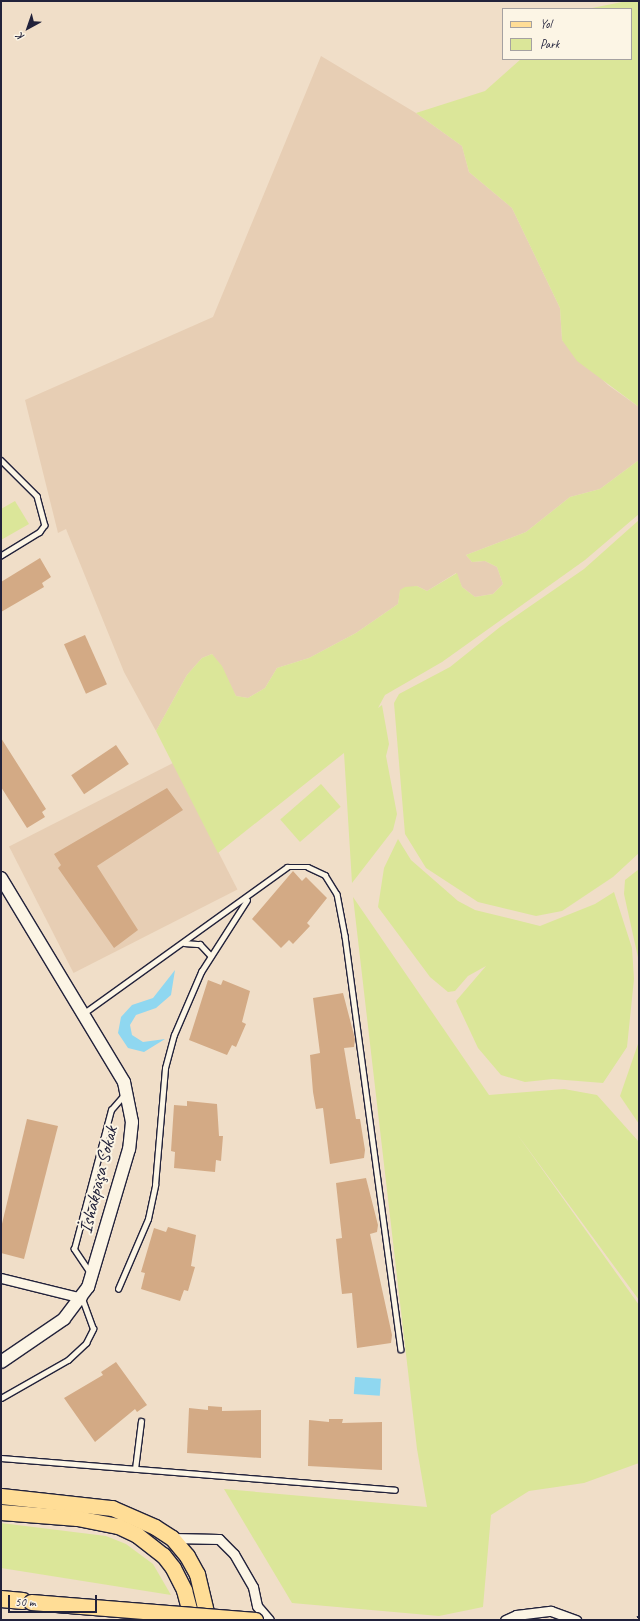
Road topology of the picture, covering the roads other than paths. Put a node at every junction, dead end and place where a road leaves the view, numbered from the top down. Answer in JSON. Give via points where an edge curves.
{"nodes":[{"id":1,"x":1,"y":460,"type":"edge"},
{"id":2,"x":1,"y":556,"type":"edge"},
{"id":3,"x":1,"y":878,"type":"edge"},
{"id":4,"x":249,"y":897,"type":"junction"},
{"id":5,"x":184,"y":943,"type":"junction"},
{"id":6,"x":212,"y":956,"type":"junction"},
{"id":7,"x":83,"y":1014,"type":"junction"},
{"id":8,"x":127,"y":1091,"type":"junction"},
{"id":9,"x":92,"y":1275,"type":"junction"},
{"id":10,"x":1,"y":1278,"type":"edge"},
{"id":11,"x":118,"y":1289,"type":"dead end"},
{"id":12,"x":82,"y":1298,"type":"junction"},
{"id":13,"x":401,"y":1349,"type":"dead end"},
{"id":14,"x":1,"y":1362,"type":"edge"},
{"id":15,"x":1,"y":1398,"type":"edge"},
{"id":16,"x":141,"y":1421,"type":"dead end"},
{"id":17,"x":1,"y":1458,"type":"edge"},
{"id":18,"x":135,"y":1469,"type":"junction"},
{"id":19,"x":394,"y":1490,"type":"dead end"},
{"id":20,"x":1,"y":1496,"type":"edge"},
{"id":21,"x":1,"y":1512,"type":"edge"},
{"id":22,"x":172,"y":1538,"type":"junction"},
{"id":23,"x":1,"y":1591,"type":"edge"},
{"id":24,"x":1,"y":1599,"type":"edge"},
{"id":25,"x":27,"y":1601,"type":"junction"},
{"id":26,"x":192,"y":1620,"type":"edge"},
{"id":27,"x":208,"y":1620,"type":"edge"},
{"id":28,"x":255,"y":1620,"type":"edge"},
{"id":29,"x":269,"y":1620,"type":"edge"},
{"id":30,"x":505,"y":1620,"type":"edge"},
{"id":31,"x":576,"y":1620,"type":"edge"}],
"edges":[{"from":1,"to":2,"type":"lane","via":[[37,496],[45,525],[40,532]]},
{"from":3,"to":7,"type":"street","name":"İshakpaşa Sokak"},
{"from":4,"to":5,"type":"lane"},
{"from":4,"to":6,"type":"lane"},
{"from":4,"to":13,"type":"lane","via":[[274,875],[287,867],[297,866],[325,875],[337,894]]},
{"from":5,"to":6,"type":"lane","via":[[200,944]]},
{"from":5,"to":7,"type":"lane"},
{"from":6,"to":11,"type":"lane","via":[[185,1004],[174,1035],[165,1068],[155,1185],[148,1219]]},
{"from":7,"to":8,"type":"street","name":"İshakpaşa Sokak"},
{"from":8,"to":9,"type":"street","name":"İshakpaşa Sokak","via":[[132,1122],[129,1149]]},
{"from":8,"to":9,"type":"lane","via":[[110,1110],[74,1249]]},
{"from":9,"to":12,"type":"street","name":"İshakpaşa Sokak"},
{"from":10,"to":12,"type":"street"},
{"from":12,"to":14,"type":"street","name":"İshakpaşa Sokak","via":[[64,1319]]},
{"from":12,"to":15,"type":"lane","via":[[93,1329],[86,1343],[68,1360]]},
{"from":16,"to":18,"type":"lane"},
{"from":17,"to":18,"type":"lane"},
{"from":18,"to":19,"type":"lane"},
{"from":20,"to":22,"type":"main road","via":[[112,1508],[140,1518]]},
{"from":21,"to":26,"type":"main road","via":[[77,1518],[118,1526],[137,1535],[163,1555],[173,1568],[184,1590]]},
{"from":22,"to":27,"type":"main road","via":[[197,1574]]},
{"from":22,"to":29,"type":"street","via":[[219,1539],[234,1554],[252,1587],[257,1606]]},
{"from":23,"to":25,"type":"main road"},
{"from":24,"to":25,"type":"highway"},
{"from":25,"to":28,"type":"main road","bridge":true},
{"from":30,"to":31,"type":"street","via":[[516,1615],[551,1612]]}]}
